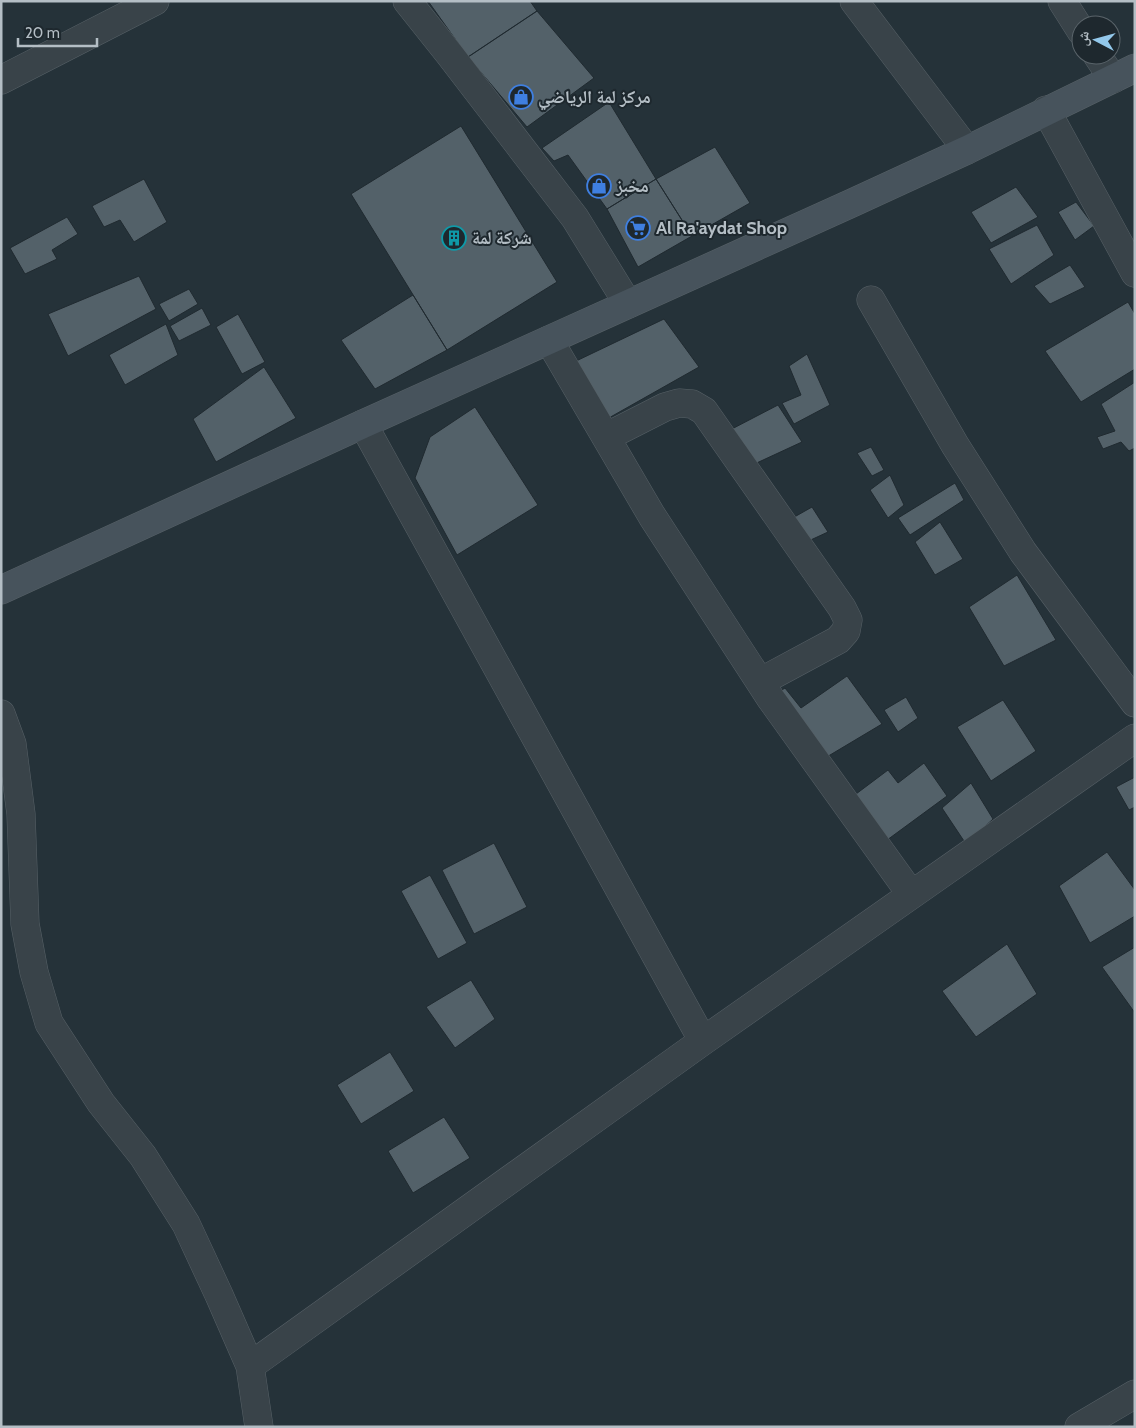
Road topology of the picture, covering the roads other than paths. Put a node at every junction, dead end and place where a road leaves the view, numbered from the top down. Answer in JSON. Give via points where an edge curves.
{"nodes":[{"id":1,"x":155,"y":1,"type":"edge"},
{"id":2,"x":407,"y":1,"type":"edge"},
{"id":3,"x":854,"y":1,"type":"edge"},
{"id":4,"x":1062,"y":1,"type":"edge"},
{"id":5,"x":1071,"y":15,"type":"edge"},
{"id":6,"x":1111,"y":65,"type":"edge"},
{"id":7,"x":1124,"y":74,"type":"edge"},
{"id":8,"x":1,"y":80,"type":"edge"},
{"id":9,"x":1046,"y":110,"type":"junction"},
{"id":10,"x":967,"y":150,"type":"junction"},
{"id":11,"x":1135,"y":273,"type":"edge"},
{"id":12,"x":870,"y":300,"type":"dead end"},
{"id":13,"x":628,"y":304,"type":"junction"},
{"id":14,"x":549,"y":340,"type":"junction"},
{"id":15,"x":362,"y":424,"type":"junction"},
{"id":16,"x":606,"y":437,"type":"junction"},
{"id":17,"x":1,"y":590,"type":"edge"},
{"id":18,"x":760,"y":682,"type":"junction"},
{"id":19,"x":1135,"y":702,"type":"edge"},
{"id":20,"x":1,"y":714,"type":"edge"},
{"id":21,"x":1135,"y":738,"type":"edge"},
{"id":22,"x":911,"y":894,"type":"junction"},
{"id":23,"x":702,"y":1040,"type":"junction"},
{"id":24,"x":250,"y":1366,"type":"junction"},
{"id":25,"x":1135,"y":1394,"type":"edge"},
{"id":26,"x":259,"y":1427,"type":"edge"},
{"id":27,"x":1079,"y":1427,"type":"edge"}],
"edges":[{"from":1,"to":8,"type":"street"},
{"from":2,"to":13,"type":"street","via":[[575,218]]},
{"from":3,"to":10,"type":"street"},
{"from":4,"to":5,"type":"street"},
{"from":6,"to":7,"type":"street"},
{"from":7,"to":9,"type":"street"},
{"from":9,"to":10,"type":"street"},
{"from":9,"to":11,"type":"street"},
{"from":10,"to":13,"type":"street"},
{"from":12,"to":19,"type":"street","via":[[955,445],[1024,552]]},
{"from":13,"to":14,"type":"street"},
{"from":14,"to":15,"type":"street"},
{"from":14,"to":16,"type":"street"},
{"from":15,"to":17,"type":"street"},
{"from":15,"to":23,"type":"street"},
{"from":16,"to":18,"type":"street","via":[[652,516]]},
{"from":16,"to":18,"type":"street","via":[[665,407],[680,403],[692,404],[704,411],[842,608],[848,620],[846,631],[838,640]]},
{"from":18,"to":22,"type":"street"},
{"from":20,"to":24,"type":"street","via":[[12,744],[21,814],[24,924],[48,1023],[101,1103],[143,1156],[186,1224]]},
{"from":21,"to":22,"type":"street"},
{"from":22,"to":23,"type":"street"},
{"from":23,"to":24,"type":"street"},
{"from":24,"to":26,"type":"street"},
{"from":25,"to":27,"type":"street"}]}
